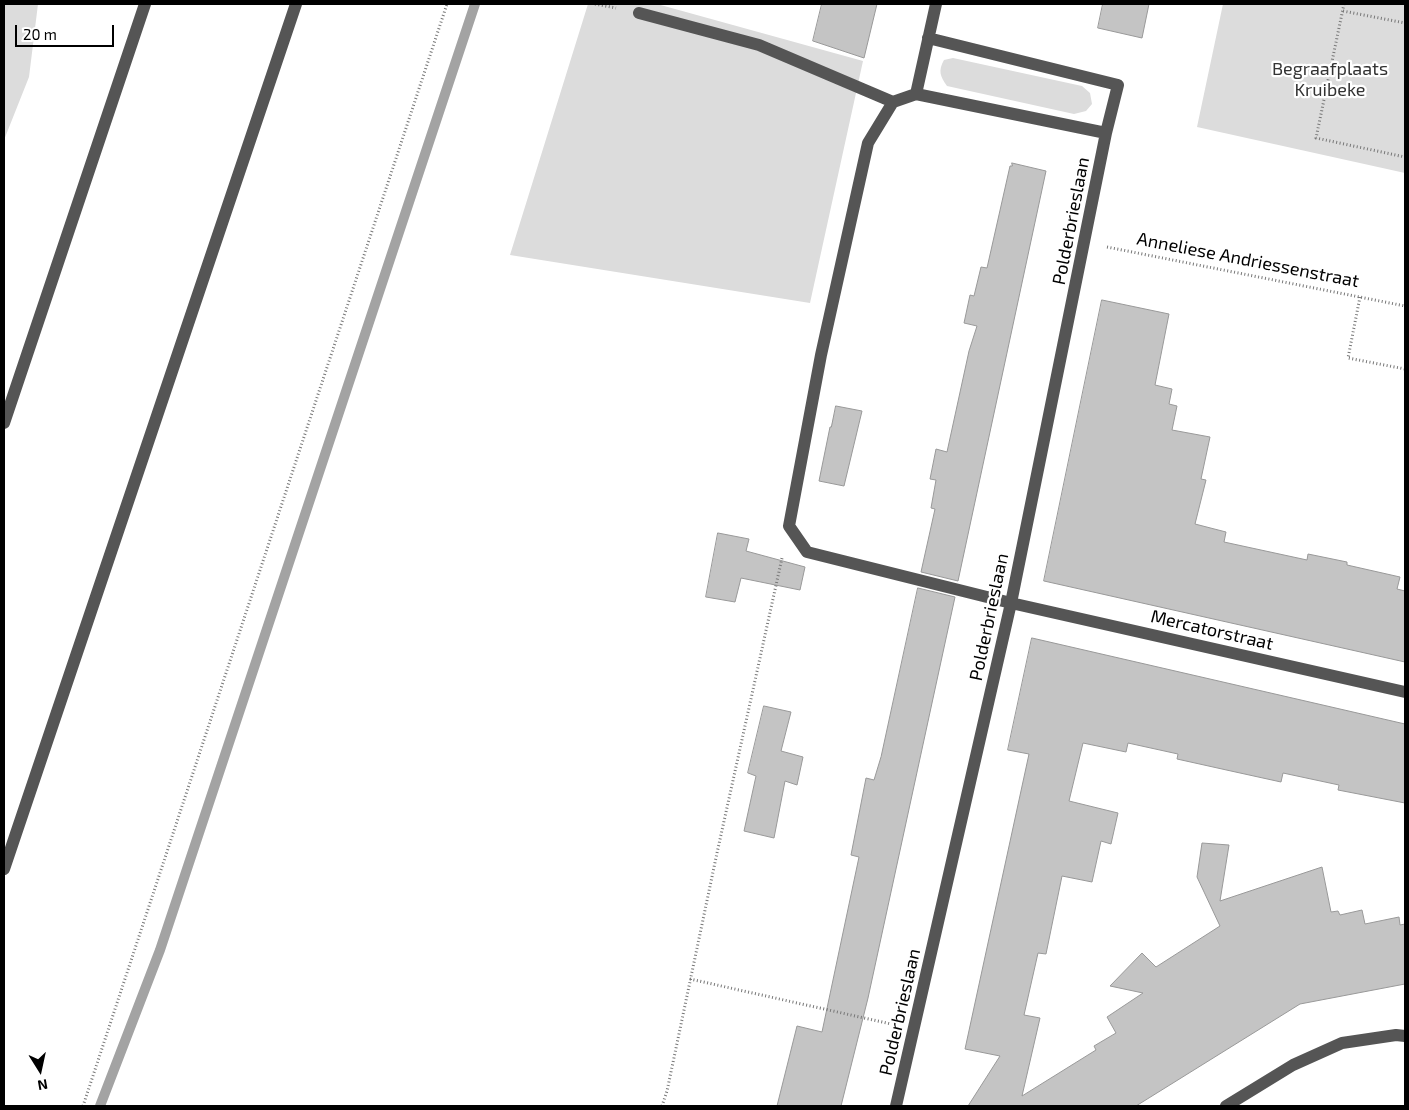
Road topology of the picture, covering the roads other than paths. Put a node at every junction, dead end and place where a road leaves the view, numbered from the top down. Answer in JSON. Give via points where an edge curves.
{"nodes":[{"id":1,"x":145,"y":4,"type":"edge"},
{"id":2,"x":296,"y":4,"type":"edge"},
{"id":3,"x":936,"y":4,"type":"edge"},
{"id":4,"x":639,"y":13,"type":"dead end"},
{"id":5,"x":928,"y":38,"type":"junction"},
{"id":6,"x":916,"y":94,"type":"junction"},
{"id":7,"x":893,"y":102,"type":"junction"},
{"id":8,"x":1106,"y":134,"type":"junction"},
{"id":9,"x":4,"y":423,"type":"edge"},
{"id":10,"x":1011,"y":603,"type":"junction"},
{"id":11,"x":1405,"y":692,"type":"edge"},
{"id":12,"x":4,"y":869,"type":"edge"},
{"id":13,"x":1405,"y":1036,"type":"edge"},
{"id":14,"x":896,"y":1106,"type":"edge"},
{"id":15,"x":1226,"y":1106,"type":"edge"}],
"edges":[{"from":1,"to":9,"type":"street"},
{"from":2,"to":12,"type":"street"},
{"from":3,"to":5,"type":"street"},
{"from":4,"to":7,"type":"street","via":[[759,45]]},
{"from":5,"to":6,"type":"street"},
{"from":5,"to":8,"type":"street","name":"Polderbrieslaan","via":[[1118,85]]},
{"from":6,"to":7,"type":"street"},
{"from":6,"to":8,"type":"street"},
{"from":7,"to":10,"type":"street","name":"Mercatorstraat","via":[[868,143],[821,355],[789,526],[807,552]]},
{"from":8,"to":10,"type":"street","name":"Polderbrieslaan"},
{"from":10,"to":11,"type":"street","name":"Mercatorstraat"},
{"from":10,"to":14,"type":"street","name":"Polderbrieslaan"},
{"from":13,"to":15,"type":"street","via":[[1342,1043],[1293,1065]]}]}
